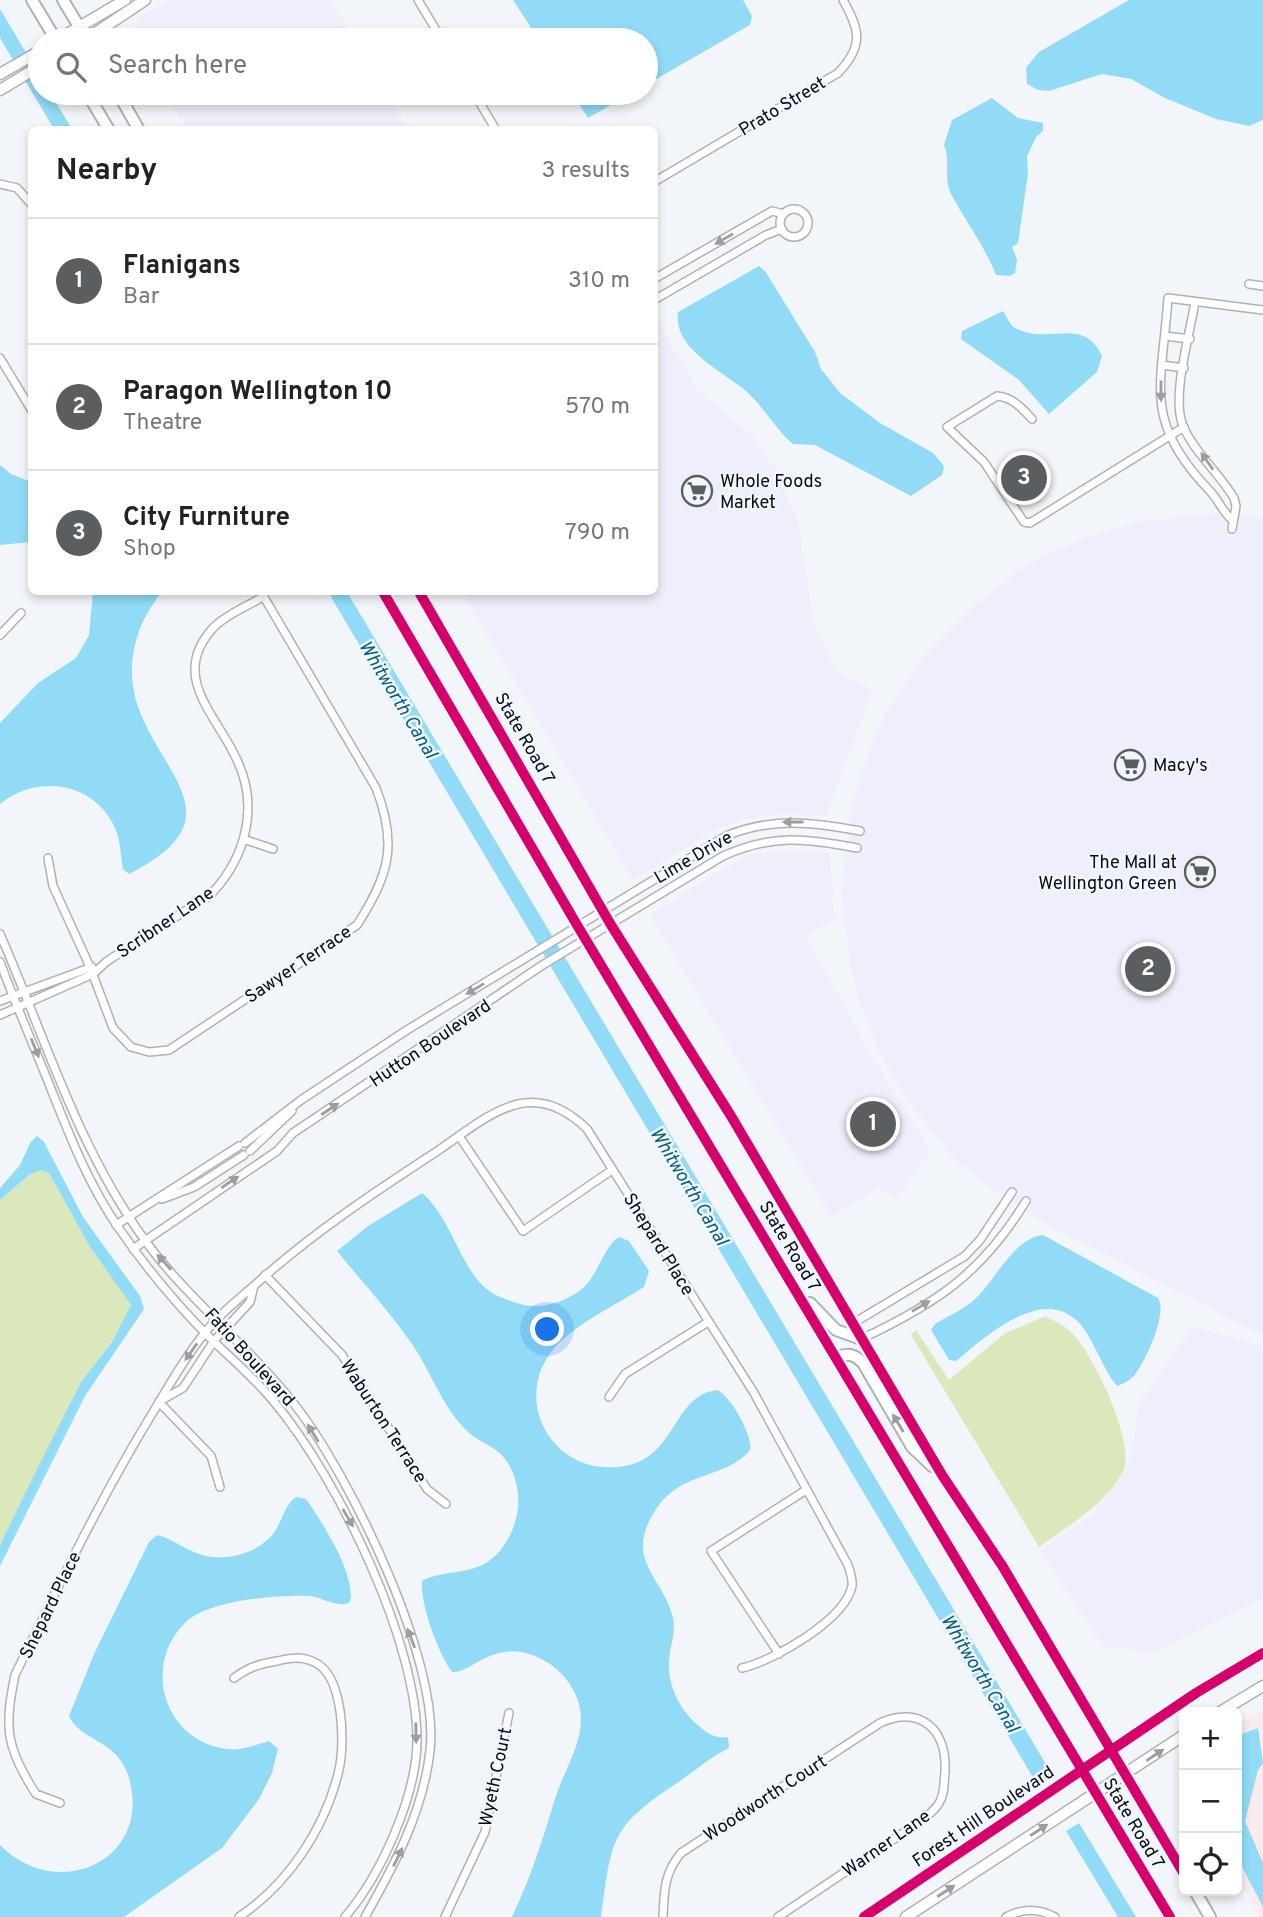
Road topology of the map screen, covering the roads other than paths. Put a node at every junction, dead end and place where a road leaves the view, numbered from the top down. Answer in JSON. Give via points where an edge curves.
{"nodes":[{"id":1,"x":32,"y":0,"type":"edge"},
{"id":2,"x":63,"y":0,"type":"edge"},
{"id":3,"x":125,"y":0,"type":"edge"},
{"id":4,"x":145,"y":0,"type":"edge"},
{"id":5,"x":418,"y":0,"type":"edge"},
{"id":6,"x":843,"y":0,"type":"edge"},
{"id":7,"x":49,"y":28,"type":"edge"},
{"id":8,"x":79,"y":28,"type":"joint"},
{"id":9,"x":104,"y":28,"type":"edge"},
{"id":10,"x":435,"y":28,"type":"edge"},
{"id":11,"x":28,"y":58,"type":"edge"},
{"id":12,"x":5,"y":72,"type":"edge"},
{"id":13,"x":28,"y":73,"type":"edge"},
{"id":14,"x":0,"y":90,"type":"edge"},
{"id":15,"x":94,"y":105,"type":"edge"},
{"id":16,"x":125,"y":105,"type":"edge"},
{"id":17,"x":481,"y":105,"type":"edge"},
{"id":18,"x":107,"y":126,"type":"edge"},
{"id":19,"x":137,"y":126,"type":"edge"},
{"id":20,"x":494,"y":126,"type":"edge"},
{"id":21,"x":658,"y":180,"type":"edge"},
{"id":22,"x":0,"y":184,"type":"edge"},
{"id":23,"x":28,"y":200,"type":"edge"},
{"id":24,"x":784,"y":214,"type":"junction"},
{"id":25,"x":782,"y":229,"type":"junction"},
{"id":26,"x":658,"y":277,"type":"edge"},
{"id":27,"x":1249,"y":284,"type":"dead end"},
{"id":28,"x":1263,"y":286,"type":"edge"},
{"id":29,"x":658,"y":298,"type":"edge"},
{"id":30,"x":1195,"y":302,"type":"junction"},
{"id":31,"x":1263,"y":310,"type":"edge"},
{"id":32,"x":1165,"y":336,"type":"junction"},
{"id":33,"x":1190,"y":339,"type":"junction"},
{"id":34,"x":0,"y":358,"type":"edge"},
{"id":35,"x":1162,"y":365,"type":"junction"},
{"id":36,"x":1184,"y":368,"type":"junction"},
{"id":37,"x":28,"y":404,"type":"edge"},
{"id":38,"x":1032,"y":419,"type":"dead end"},
{"id":39,"x":1184,"y":427,"type":"junction"},
{"id":40,"x":1167,"y":434,"type":"junction"},
{"id":41,"x":261,"y":595,"type":"edge"},
{"id":42,"x":263,"y":595,"type":"edge"},
{"id":43,"x":385,"y":595,"type":"edge"},
{"id":44,"x":421,"y":595,"type":"edge"},
{"id":45,"x":21,"y":613,"type":"dead end"},
{"id":46,"x":0,"y":635,"type":"edge"},
{"id":47,"x":860,"y":831,"type":"dead end"},
{"id":48,"x":246,"y":840,"type":"junction"},
{"id":49,"x":857,"y":848,"type":"dead end"},
{"id":50,"x":273,"y":849,"type":"dead end"},
{"id":51,"x":48,"y":858,"type":"dead end"},
{"id":52,"x":602,"y":910,"type":"junction"},
{"id":53,"x":577,"y":925,"type":"junction"},
{"id":54,"x":611,"y":925,"type":"junction"},
{"id":55,"x":0,"y":934,"type":"edge"},
{"id":56,"x":587,"y":939,"type":"junction"},
{"id":57,"x":0,"y":962,"type":"edge"},
{"id":58,"x":92,"y":971,"type":"junction"},
{"id":59,"x":25,"y":991,"type":"junction"},
{"id":60,"x":13,"y":996,"type":"junction"},
{"id":61,"x":0,"y":1001,"type":"edge"},
{"id":62,"x":29,"y":1002,"type":"junction"},
{"id":63,"x":18,"y":1008,"type":"junction"},
{"id":64,"x":0,"y":1015,"type":"edge"},
{"id":65,"x":301,"y":1100,"type":"junction"},
{"id":66,"x":459,"y":1136,"type":"junction"},
{"id":67,"x":267,"y":1138,"type":"junction"},
{"id":68,"x":277,"y":1150,"type":"junction"},
{"id":69,"x":612,"y":1170,"type":"junction"},
{"id":70,"x":194,"y":1187,"type":"junction"},
{"id":71,"x":1012,"y":1192,"type":"dead end"},
{"id":72,"x":204,"y":1200,"type":"junction"},
{"id":73,"x":1026,"y":1201,"type":"dead end"},
{"id":74,"x":149,"y":1204,"type":"junction"},
{"id":75,"x":129,"y":1216,"type":"junction"},
{"id":76,"x":116,"y":1225,"type":"junction"},
{"id":77,"x":145,"y":1240,"type":"junction"},
{"id":78,"x":133,"y":1249,"type":"junction"},
{"id":79,"x":265,"y":1275,"type":"junction"},
{"id":80,"x":790,"y":1280,"type":"junction"},
{"id":81,"x":254,"y":1285,"type":"junction"},
{"id":82,"x":216,"y":1321,"type":"junction"},
{"id":83,"x":708,"y":1322,"type":"junction"},
{"id":84,"x":852,"y":1324,"type":"junction"},
{"id":85,"x":224,"y":1329,"type":"junction"},
{"id":86,"x":205,"y":1332,"type":"junction"},
{"id":87,"x":861,"y":1339,"type":"junction"},
{"id":88,"x":214,"y":1341,"type":"junction"},
{"id":89,"x":837,"y":1357,"type":"junction"},
{"id":90,"x":609,"y":1396,"type":"dead end"},
{"id":91,"x":159,"y":1402,"type":"junction"},
{"id":92,"x":942,"y":1475,"type":"junction"},
{"id":93,"x":220,"y":1488,"type":"dead end"},
{"id":94,"x":806,"y":1490,"type":"junction"},
{"id":95,"x":446,"y":1504,"type":"dead end"},
{"id":96,"x":1263,"y":1653,"type":"edge"},
{"id":97,"x":779,"y":1654,"type":"junction"},
{"id":98,"x":742,"y":1668,"type":"dead end"},
{"id":99,"x":234,"y":1678,"type":"dead end"},
{"id":100,"x":1263,"y":1686,"type":"edge"},
{"id":101,"x":1228,"y":1707,"type":"edge"},
{"id":102,"x":509,"y":1713,"type":"dead end"},
{"id":103,"x":910,"y":1716,"type":"joint"},
{"id":104,"x":1179,"y":1738,"type":"edge"},
{"id":105,"x":1110,"y":1749,"type":"junction"},
{"id":106,"x":1081,"y":1770,"type":"junction"},
{"id":107,"x":1125,"y":1774,"type":"junction"},
{"id":108,"x":1095,"y":1793,"type":"junction"},
{"id":109,"x":60,"y":1803,"type":"dead end"},
{"id":110,"x":1179,"y":1866,"type":"edge"},
{"id":111,"x":1198,"y":1896,"type":"edge"},
{"id":112,"x":347,"y":1914,"type":"edge"},
{"id":113,"x":239,"y":1917,"type":"edge"},
{"id":114,"x":358,"y":1917,"type":"edge"},
{"id":115,"x":365,"y":1917,"type":"edge"},
{"id":116,"x":445,"y":1917,"type":"edge"},
{"id":117,"x":663,"y":1917,"type":"edge"},
{"id":118,"x":778,"y":1917,"type":"edge"},
{"id":119,"x":864,"y":1917,"type":"edge"},
{"id":120,"x":906,"y":1917,"type":"edge"},
{"id":121,"x":1006,"y":1917,"type":"edge"},
{"id":122,"x":1055,"y":1917,"type":"edge"},
{"id":123,"x":1170,"y":1917,"type":"edge"},
{"id":124,"x":1210,"y":1917,"type":"edge"}],
"edges":[{"from":1,"to":7,"type":"main road"},
{"from":2,"to":8,"type":"main road"},
{"from":3,"to":8,"type":"main road"},
{"from":4,"to":9,"type":"main road"},
{"from":5,"to":10,"type":"street"},
{"from":6,"to":21,"type":"street","name":"Prato Street","via":[[858,32],[850,60],[838,73]]},
{"from":11,"to":12,"type":"main road"},
{"from":13,"to":14,"type":"main road"},
{"from":15,"to":18,"type":"main road"},
{"from":16,"to":19,"type":"main road"},
{"from":17,"to":20,"type":"street"},
{"from":22,"to":23,"type":"street","via":[[17,188]]},
{"from":24,"to":25,"type":"street"},
{"from":24,"to":25,"type":"street","via":[[798,209],[808,222],[805,232],[796,236]]},
{"from":24,"to":26,"type":"street","one_way":true,"via":[[772,211]]},
{"from":25,"to":29,"type":"street"},
{"from":27,"to":28,"type":"street"},
{"from":30,"to":31,"type":"street"},
{"from":30,"to":32,"type":"street","via":[[1168,299]]},
{"from":30,"to":33,"type":"street"},
{"from":32,"to":33,"type":"street"},
{"from":32,"to":35,"type":"street"},
{"from":33,"to":36,"type":"street"},
{"from":34,"to":37,"type":"street"},
{"from":35,"to":36,"type":"street"},
{"from":35,"to":40,"type":"street","one_way":true,"via":[[1161,402]]},
{"from":36,"to":39,"type":"street","via":[[1179,401]]},
{"from":38,"to":40,"type":"street","via":[[1021,406],[997,396],[947,427],[984,463],[1024,522],[1030,523]]},
{"from":39,"to":40,"type":"street"},
{"from":40,"to":39,"type":"street","one_way":true,"via":[[1232,524],[1234,498]]},
{"from":41,"to":48,"type":"street","name":"Scribner Lane","via":[[215,626],[200,648],[194,674],[200,698],[245,782]]},
{"from":42,"to":58,"type":"street","name":"Sawyer Terrace","via":[[376,788],[386,814],[386,870],[375,897],[357,925],[169,1050],[149,1052],[131,1047],[113,1028]]},
{"from":43,"to":53,"type":"main road","name":"State Road 7"},
{"from":44,"to":52,"type":"main road","name":"State Road 7"},
{"from":45,"to":46,"type":"street"},
{"from":47,"to":52,"type":"street","name":"Lime Drive","one_way":true,"via":[[787,821],[751,826],[704,848]]},
{"from":48,"to":50,"type":"street"},
{"from":48,"to":58,"type":"street","name":"Scribner Lane","via":[[211,895]]},
{"from":49,"to":54,"type":"street","name":"Lime Drive","via":[[786,838],[744,847]]},
{"from":51,"to":58,"type":"street","name":"Sawyer Terrace","via":[[52,886]]},
{"from":52,"to":53,"type":"street","name":"Lime Drive"},
{"from":52,"to":54,"type":"main road","name":"State Road 7"},
{"from":53,"to":56,"type":"main road","name":"State Road 7"},
{"from":53,"to":65,"type":"street","name":"Hutton Boulevard","one_way":true},
{"from":54,"to":56,"type":"street","name":"Lime Drive"},
{"from":54,"to":84,"type":"main road","name":"State Road 7","via":[[732,1116]]},
{"from":55,"to":59,"type":"street","name":"Fatio Boulevard"},
{"from":68,"to":56,"type":"street","name":"Hutton Boulevard","one_way":true,"via":[[293,1133]]},
{"from":56,"to":80,"type":"main road","name":"State Road 7"},
{"from":57,"to":60,"type":"street","name":"Fatio Boulevard"},
{"from":58,"to":59,"type":"street","name":"Scribner Lane"},
{"from":58,"to":62,"type":"street","name":"Scribner Lane"},
{"from":59,"to":60,"type":"street","name":"Scribner Lane"},
{"from":59,"to":62,"type":"street","name":"Fatio Boulevard"},
{"from":60,"to":61,"type":"street","name":"Scribner Lane"},
{"from":60,"to":63,"type":"street","name":"Fatio Boulevard"},
{"from":62,"to":63,"type":"street","name":"Scribner Lane"},
{"from":62,"to":75,"type":"street","name":"Fatio Boulevard","via":[[87,1145]]},
{"from":63,"to":64,"type":"street","name":"Scribner Lane"},
{"from":63,"to":76,"type":"street","name":"Fatio Boulevard","one_way":true,"via":[[75,1149]]},
{"from":65,"to":67,"type":"street","name":"Hutton Boulevard"},
{"from":65,"to":74,"type":"street","name":"Hutton Boulevard"},
{"from":66,"to":69,"type":"street","name":"Shepard Place","via":[[504,1108],[525,1101],[550,1104],[570,1113],[587,1129]]},
{"from":66,"to":69,"type":"street","via":[[523,1231]]},
{"from":66,"to":79,"type":"street","name":"Shepard Place","via":[[345,1211]]},
{"from":67,"to":68,"type":"street"},
{"from":67,"to":70,"type":"street","name":"Hutton Boulevard"},
{"from":72,"to":68,"type":"street","name":"Hutton Boulevard","one_way":true},
{"from":69,"to":83,"type":"street","name":"Shepard Place"},
{"from":70,"to":72,"type":"street"},
{"from":70,"to":74,"type":"street","name":"Hutton Boulevard"},
{"from":71,"to":84,"type":"street","via":[[965,1256]]},
{"from":72,"to":77,"type":"street","name":"Hutton Boulevard"},
{"from":87,"to":73,"type":"street","one_way":true,"via":[[962,1280],[995,1248]]},
{"from":74,"to":75,"type":"street","name":"Hutton Boulevard"},
{"from":75,"to":76,"type":"street","name":"Hutton Boulevard"},
{"from":75,"to":77,"type":"street","name":"Fatio Boulevard"},
{"from":76,"to":78,"type":"street","name":"Fatio Boulevard"},
{"from":77,"to":78,"type":"street","name":"Hutton Boulevard"},
{"from":82,"to":77,"type":"street","name":"Fatio Boulevard","one_way":true},
{"from":78,"to":86,"type":"street","name":"Fatio Boulevard"},
{"from":79,"to":81,"type":"street","name":"Shepard Place"},
{"from":79,"to":95,"type":"street","name":"Waburton Terrace","via":[[342,1355],[426,1489]]},
{"from":80,"to":87,"type":"main road","via":[[826,1322]]},
{"from":80,"to":89,"type":"main road","name":"State Road 7"},
{"from":81,"to":82,"type":"street","name":"Shepard Place"},
{"from":81,"to":85,"type":"street","name":"Shepard Place","via":[[250,1302]]},
{"from":82,"to":85,"type":"street","name":"Fatio Boulevard"},
{"from":82,"to":86,"type":"street","name":"Shepard Place"},
{"from":83,"to":90,"type":"street","via":[[625,1374]]},
{"from":83,"to":94,"type":"street","name":"Shepard Place","via":[[754,1393]]},
{"from":84,"to":87,"type":"main road","name":"State Road 7"},
{"from":85,"to":88,"type":"street","name":"Shepard Place"},
{"from":115,"to":85,"type":"street","name":"Fatio Boulevard","one_way":true,"via":[[400,1854],[420,1804],[430,1749],[428,1699],[420,1660],[375,1542],[340,1477],[295,1405]]},
{"from":86,"to":88,"type":"street","name":"Fatio Boulevard"},
{"from":86,"to":91,"type":"street","name":"Shepard Place","one_way":true},
{"from":87,"to":92,"type":"main road","name":"State Road 7"},
{"from":88,"to":91,"type":"street","name":"Shepard Place","via":[[183,1388]]},
{"from":88,"to":112,"type":"street","name":"Fatio Boulevard","one_way":true,"via":[[276,1404],[352,1526],[412,1684],[417,1745],[408,1795],[383,1857]]},
{"from":92,"to":89,"type":"main road","one_way":true,"via":[[912,1447],[863,1363],[847,1354]]},
{"from":89,"to":106,"type":"main road","name":"State Road 7"},
{"from":91,"to":93,"type":"street","via":[[211,1456]]},
{"from":91,"to":109,"type":"street","name":"Shepard Place","via":[[114,1475],[15,1675],[8,1711],[10,1748],[36,1794]]},
{"from":92,"to":105,"type":"main road","name":"State Road 7","via":[[1003,1567]]},
{"from":94,"to":97,"type":"street","name":"Shepard Place","via":[[848,1565],[853,1584],[836,1614]]},
{"from":94,"to":97,"type":"street","via":[[711,1551]]},
{"from":96,"to":105,"type":"main road","name":"Forest Hill Boulevard"},
{"from":97,"to":98,"type":"street","name":"Shepard Place"},
{"from":99,"to":113,"type":"street","via":[[252,1665],[296,1657],[316,1662],[333,1685],[343,1745],[334,1786],[307,1845],[280,1885]]},
{"from":100,"to":101,"type":"main road"},
{"from":102,"to":116,"type":"street","name":"Wyeth Court","via":[[485,1832]]},
{"from":103,"to":117,"type":"street","name":"Woodworth Court","via":[[880,1723],[681,1853],[665,1879]]},
{"from":103,"to":118,"type":"street","name":"Warner Lane","via":[[929,1725],[944,1747],[944,1788],[939,1804],[925,1819]]},
{"from":107,"to":104,"type":"main road","one_way":true},
{"from":105,"to":106,"type":"main road","name":"Forest Hill Boulevard"},
{"from":105,"to":107,"type":"main road","name":"State Road 7"},
{"from":106,"to":108,"type":"main road","name":"State Road 7"},
{"from":106,"to":119,"type":"main road","name":"Forest Hill Boulevard"},
{"from":107,"to":108,"type":"main road"},
{"from":107,"to":110,"type":"main road","name":"State Road 7"},
{"from":120,"to":108,"type":"main road","one_way":true},
{"from":108,"to":123,"type":"main road","name":"State Road 7"},
{"from":111,"to":124,"type":"main road"},
{"from":112,"to":114,"type":"street"},
{"from":121,"to":122,"type":"street","via":[[1028,1909]]}]}
